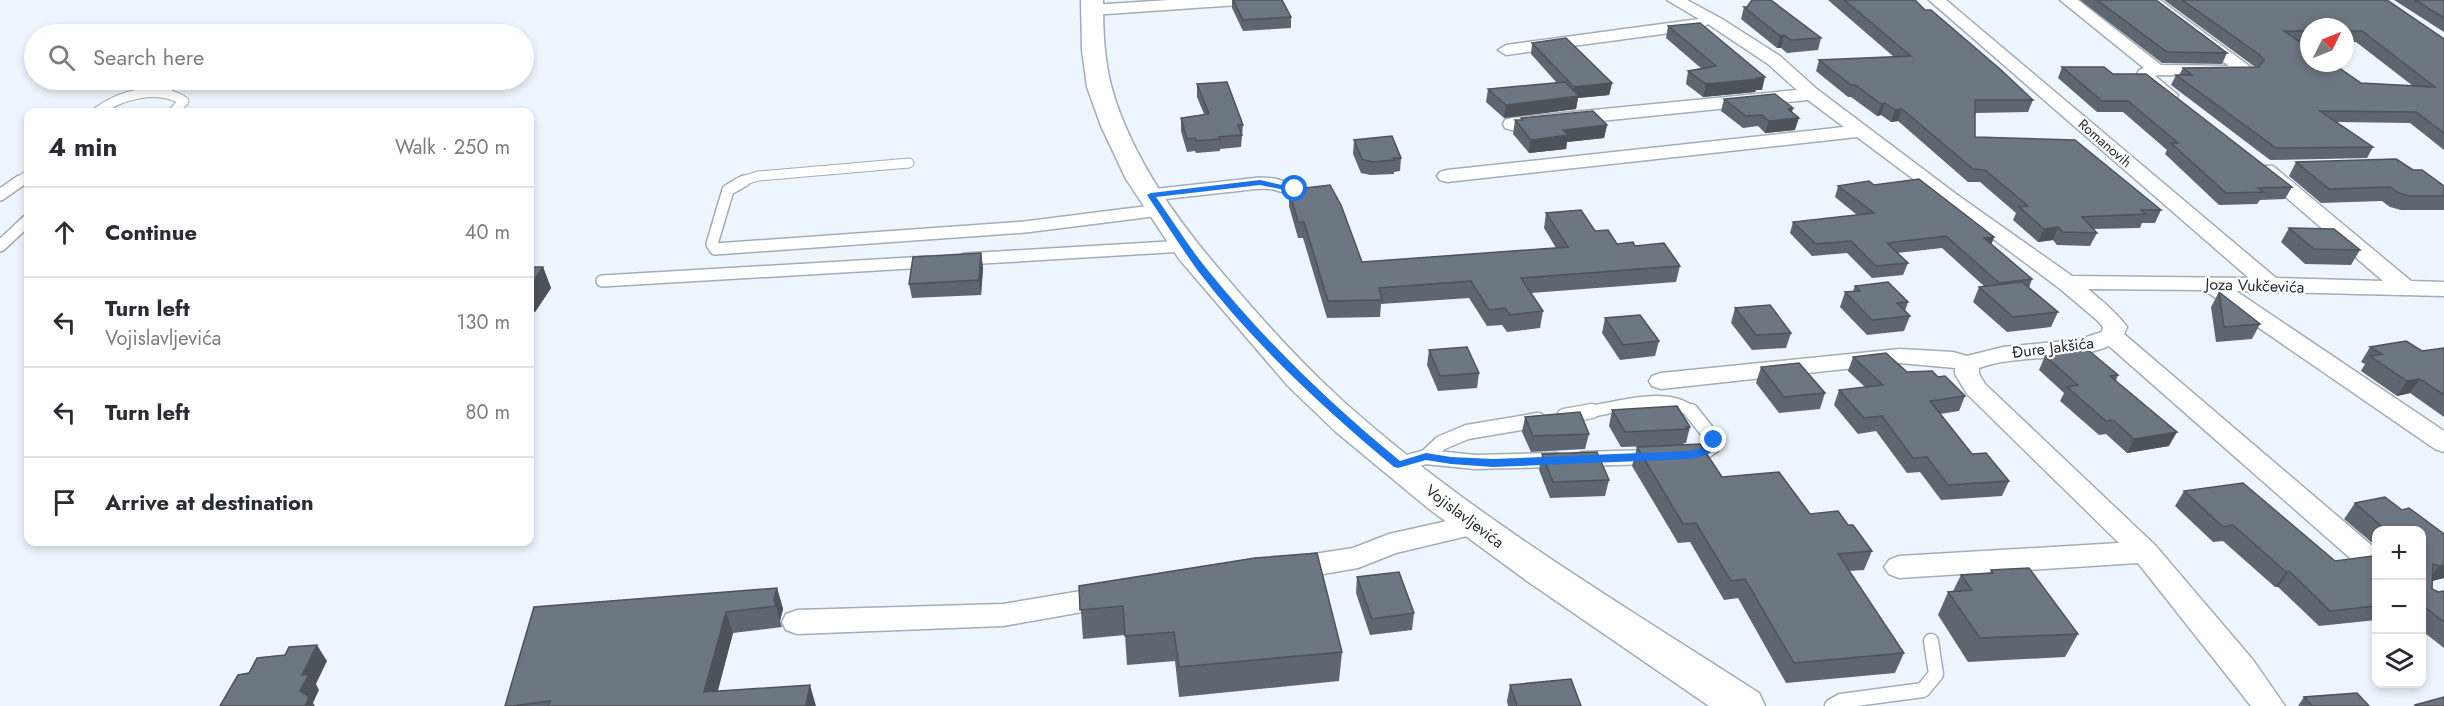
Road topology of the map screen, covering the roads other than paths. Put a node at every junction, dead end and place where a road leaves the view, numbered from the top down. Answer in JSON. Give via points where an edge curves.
{"nodes":[{"id":1,"x":1238,"y":0,"type":"edge"},
{"id":2,"x":1676,"y":0,"type":"edge"},
{"id":3,"x":1937,"y":0,"type":"edge"},
{"id":4,"x":2068,"y":0,"type":"edge"},
{"id":5,"x":2150,"y":0,"type":"edge"},
{"id":6,"x":1092,"y":5,"type":"edge"},
{"id":7,"x":1716,"y":22,"type":"junction"},
{"id":8,"x":1506,"y":50,"type":"dead end"},
{"id":9,"x":2157,"y":70,"type":"junction"},
{"id":10,"x":1812,"y":94,"type":"junction"},
{"id":11,"x":2182,"y":105,"type":"edge"},
{"id":12,"x":105,"y":108,"type":"edge"},
{"id":13,"x":178,"y":108,"type":"edge"},
{"id":14,"x":1512,"y":124,"type":"dead end"},
{"id":15,"x":1860,"y":131,"type":"junction"},
{"id":16,"x":909,"y":163,"type":"dead end"},
{"id":17,"x":2297,"y":168,"type":"edge"},
{"id":18,"x":1447,"y":176,"type":"dead end"},
{"id":19,"x":24,"y":178,"type":"edge"},
{"id":20,"x":1307,"y":194,"type":"edge"},
{"id":21,"x":0,"y":195,"type":"edge"},
{"id":22,"x":1155,"y":203,"type":"junction"},
{"id":23,"x":24,"y":224,"type":"edge"},
{"id":24,"x":0,"y":246,"type":"edge"},
{"id":25,"x":1185,"y":246,"type":"junction"},
{"id":26,"x":602,"y":281,"type":"dead end"},
{"id":27,"x":2067,"y":283,"type":"junction"},
{"id":28,"x":2209,"y":284,"type":"junction"},
{"id":29,"x":2272,"y":286,"type":"junction"},
{"id":30,"x":2406,"y":289,"type":"junction"},
{"id":31,"x":2444,"y":290,"type":"edge"},
{"id":32,"x":2112,"y":336,"type":"junction"},
{"id":33,"x":1967,"y":364,"type":"junction"},
{"id":34,"x":1661,"y":381,"type":"dead end"},
{"id":35,"x":2444,"y":443,"type":"edge"},
{"id":36,"x":1412,"y":461,"type":"junction"},
{"id":37,"x":1474,"y":525,"type":"junction"},
{"id":38,"x":2145,"y":552,"type":"junction"},
{"id":39,"x":2372,"y":562,"type":"edge"},
{"id":40,"x":1899,"y":567,"type":"dead end"},
{"id":41,"x":1263,"y":573,"type":"edge"},
{"id":42,"x":1133,"y":594,"type":"edge"},
{"id":43,"x":797,"y":621,"type":"dead end"},
{"id":44,"x":1931,"y":641,"type":"dead end"},
{"id":45,"x":1743,"y":706,"type":"edge"},
{"id":46,"x":1832,"y":706,"type":"edge"},
{"id":47,"x":2269,"y":706,"type":"edge"}],
"edges":[{"from":1,"to":6,"type":"street"},
{"from":2,"to":7,"type":"street","name":"Đure Jakšića"},
{"from":3,"to":29,"type":"street","name":"Romanovih"},
{"from":4,"to":9,"type":"street"},
{"from":5,"to":9,"type":"street","via":[[2247,71]]},
{"from":6,"to":22,"type":"main road","name":"Vojislavljevića","via":[[1094,53],[1102,97],[1130,163]]},
{"from":7,"to":8,"type":"street"},
{"from":7,"to":10,"type":"street","name":"Đure Jakšića","via":[[1774,60]]},
{"from":9,"to":11,"type":"street","via":[[2145,77]]},
{"from":10,"to":14,"type":"street"},
{"from":10,"to":15,"type":"street","name":"Đure Jakšića"},
{"from":12,"to":13,"type":"lane","via":[[125,98],[151,93],[181,97],[184,101]]},
{"from":15,"to":18,"type":"street"},
{"from":15,"to":27,"type":"street","name":"Đure Jakšića"},
{"from":16,"to":22,"type":"lane","via":[[758,176],[739,182],[728,190],[712,244],[720,250],[1025,227]]},
{"from":17,"to":30,"type":"street","via":[[2259,165]]},
{"from":19,"to":21,"type":"lane"},
{"from":20,"to":22,"type":"lane","via":[[1260,183]]},
{"from":22,"to":25,"type":"main road","name":"Vojislavljevića"},
{"from":23,"to":24,"type":"lane"},
{"from":25,"to":26,"type":"lane"},
{"from":25,"to":36,"type":"main road","name":"Vojislavljevića","via":[[1270,348],[1346,422]]},
{"from":27,"to":28,"type":"street","name":"Joza Vukčevića"},
{"from":27,"to":32,"type":"street","name":"Đure Jakšića","via":[[2106,316],[2115,327]]},
{"from":28,"to":29,"type":"street","name":"Joza Vukčevića"},
{"from":28,"to":35,"type":"street"},
{"from":29,"to":30,"type":"street","name":"Joza Vukčevića"},
{"from":30,"to":31,"type":"street","name":"Joza Vukčevića"},
{"from":32,"to":33,"type":"street","name":"Đure Jakšića","via":[[2082,346],[1992,354]]},
{"from":32,"to":39,"type":"street"},
{"from":33,"to":34,"type":"street","via":[[1900,356]]},
{"from":33,"to":38,"type":"street","via":[[1967,374],[1976,389]]},
{"from":36,"to":36,"type":"lane","via":[[1493,463],[1672,456],[1703,453],[1714,440],[1692,411],[1668,400],[1467,432]]},
{"from":36,"to":37,"type":"main road","name":"Vojislavljevića"},
{"from":37,"to":41,"type":"street","via":[[1389,544],[1358,558]]},
{"from":37,"to":45,"type":"main road","name":"Vojislavljevića"},
{"from":38,"to":40,"type":"street"},
{"from":38,"to":47,"type":"street"},
{"from":42,"to":43,"type":"street","via":[[1003,615]]},
{"from":44,"to":46,"type":"lane","via":[[1936,674],[1923,690],[1841,701]]}]}
